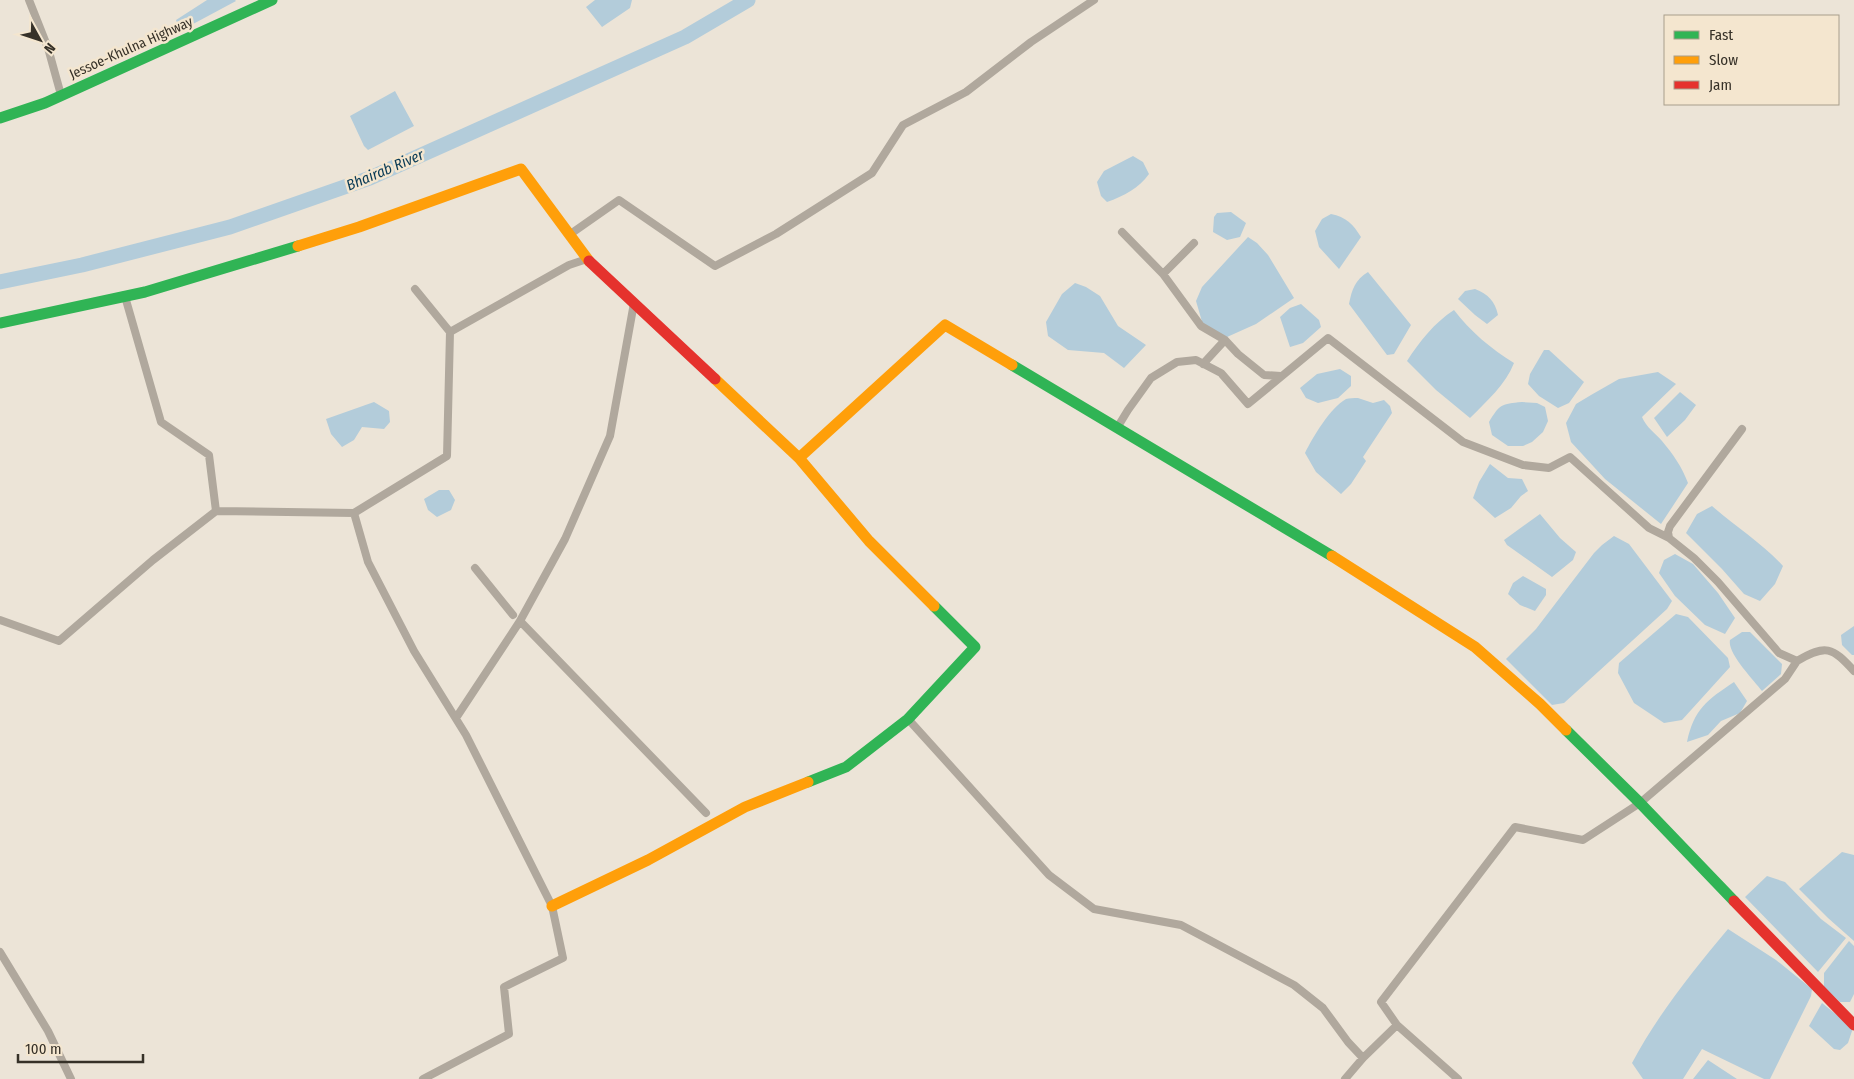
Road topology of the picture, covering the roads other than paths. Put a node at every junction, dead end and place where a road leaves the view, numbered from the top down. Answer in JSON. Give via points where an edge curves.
{"nodes":[{"id":1,"x":29,"y":0,"type":"edge"},
{"id":2,"x":272,"y":0,"type":"edge"},
{"id":3,"x":1094,"y":0,"type":"edge"},
{"id":4,"x":62,"y":96,"type":"junction"},
{"id":5,"x":0,"y":118,"type":"edge"},
{"id":6,"x":1122,"y":232,"type":"dead end"},
{"id":7,"x":569,"y":235,"type":"junction"},
{"id":8,"x":1194,"y":244,"type":"dead end"},
{"id":9,"x":587,"y":259,"type":"junction"},
{"id":10,"x":1163,"y":274,"type":"junction"},
{"id":11,"x":415,"y":289,"type":"dead end"},
{"id":12,"x":126,"y":300,"type":"dead end"},
{"id":13,"x":634,"y":303,"type":"junction"},
{"id":14,"x":0,"y":324,"type":"edge"},
{"id":15,"x":450,"y":332,"type":"junction"},
{"id":16,"x":1225,"y":340,"type":"junction"},
{"id":17,"x":1203,"y":364,"type":"junction"},
{"id":18,"x":1281,"y":376,"type":"junction"},
{"id":19,"x":1117,"y":428,"type":"junction"},
{"id":20,"x":1742,"y":429,"type":"dead end"},
{"id":21,"x":799,"y":458,"type":"junction"},
{"id":22,"x":216,"y":511,"type":"junction"},
{"id":23,"x":354,"y":513,"type":"junction"},
{"id":24,"x":1669,"y":538,"type":"junction"},
{"id":25,"x":475,"y":568,"type":"dead end"},
{"id":26,"x":512,"y":615,"type":"dead end"},
{"id":27,"x":0,"y":620,"type":"edge"},
{"id":28,"x":520,"y":621,"type":"junction"},
{"id":29,"x":1797,"y":661,"type":"junction"},
{"id":30,"x":1854,"y":671,"type":"edge"},
{"id":31,"x":456,"y":718,"type":"junction"},
{"id":32,"x":908,"y":719,"type":"junction"},
{"id":33,"x":1640,"y":803,"type":"junction"},
{"id":34,"x":706,"y":813,"type":"dead end"},
{"id":35,"x":552,"y":906,"type":"junction"},
{"id":36,"x":0,"y":952,"type":"edge"},
{"id":37,"x":1397,"y":1025,"type":"junction"},
{"id":38,"x":1854,"y":1026,"type":"edge"},
{"id":39,"x":1363,"y":1058,"type":"junction"},
{"id":40,"x":71,"y":1079,"type":"edge"},
{"id":41,"x":423,"y":1079,"type":"edge"},
{"id":42,"x":1345,"y":1079,"type":"edge"},
{"id":43,"x":1458,"y":1079,"type":"edge"}],
"edges":[{"from":1,"to":4,"type":"street"},
{"from":2,"to":4,"type":"main road","name":"Jessoe-Khulna Highway"},
{"from":3,"to":7,"type":"street","via":[[966,92],[903,125],[872,173],[776,234],[715,266],[619,200]]},
{"from":4,"to":5,"type":"main road","name":"Jessoe-Khulna Highway"},
{"from":6,"to":10,"type":"street"},
{"from":7,"to":9,"type":"main road"},
{"from":7,"to":14,"type":"main road","via":[[521,169],[359,227],[145,292]]},
{"from":8,"to":10,"type":"street"},
{"from":9,"to":13,"type":"main road"},
{"from":9,"to":15,"type":"street","via":[[569,265]]},
{"from":10,"to":16,"type":"street","via":[[1201,326]]},
{"from":11,"to":15,"type":"street"},
{"from":12,"to":22,"type":"street","via":[[161,422],[210,454]]},
{"from":13,"to":21,"type":"main road"},
{"from":13,"to":28,"type":"street","via":[[610,436],[566,539]]},
{"from":15,"to":23,"type":"street","via":[[447,456]]},
{"from":16,"to":17,"type":"street"},
{"from":16,"to":18,"type":"street","via":[[1264,375]]},
{"from":17,"to":18,"type":"street","via":[[1221,374],[1248,404]]},
{"from":17,"to":19,"type":"street","via":[[1196,360],[1177,362],[1151,378]]},
{"from":18,"to":24,"type":"street","via":[[1328,338],[1463,442],[1523,465],[1549,468],[1570,457],[1649,528]]},
{"from":19,"to":21,"type":"main road","via":[[945,324]]},
{"from":19,"to":33,"type":"main road","via":[[1360,573],[1475,647],[1540,704]]},
{"from":20,"to":24,"type":"street","via":[[1670,526]]},
{"from":21,"to":32,"type":"main road","via":[[869,541],[975,647]]},
{"from":22,"to":23,"type":"street"},
{"from":22,"to":27,"type":"street","via":[[59,641]]},
{"from":23,"to":31,"type":"street","via":[[368,562],[414,652]]},
{"from":24,"to":29,"type":"street","via":[[1718,582],[1779,653]]},
{"from":25,"to":26,"type":"street"},
{"from":28,"to":31,"type":"street"},
{"from":28,"to":34,"type":"street"},
{"from":29,"to":30,"type":"street","via":[[1812,652],[1827,650],[1839,654]]},
{"from":29,"to":33,"type":"street","via":[[1785,679]]},
{"from":31,"to":35,"type":"street"},
{"from":32,"to":35,"type":"main road","via":[[846,767],[745,808]]},
{"from":32,"to":39,"type":"street","via":[[1049,875],[1094,909],[1181,925],[1294,984],[1323,1008]]},
{"from":33,"to":37,"type":"street","via":[[1583,840],[1514,826],[1382,1002]]},
{"from":33,"to":38,"type":"main road"},
{"from":35,"to":41,"type":"street","via":[[563,958],[504,987],[509,1034]]},
{"from":36,"to":40,"type":"street","via":[[48,1031]]},
{"from":37,"to":39,"type":"street"},
{"from":37,"to":43,"type":"street"},
{"from":39,"to":42,"type":"street"}]}
